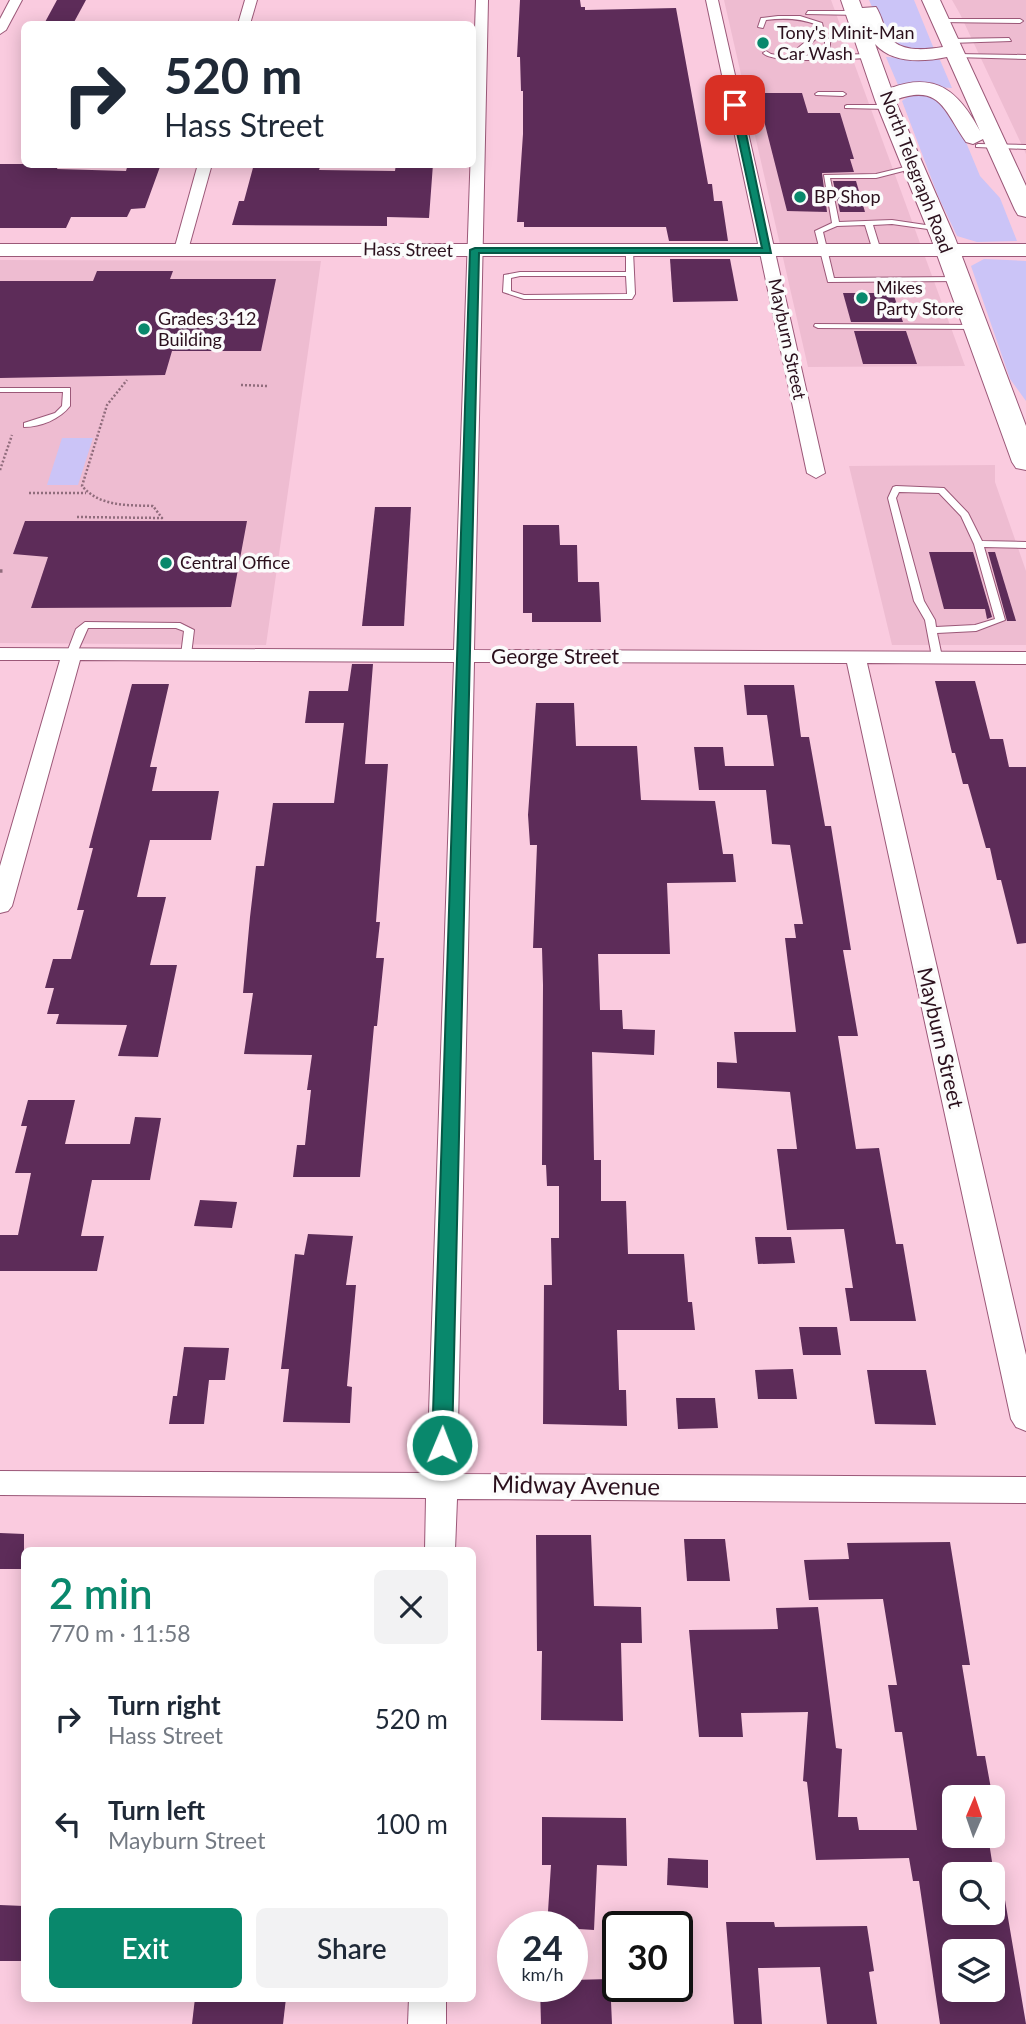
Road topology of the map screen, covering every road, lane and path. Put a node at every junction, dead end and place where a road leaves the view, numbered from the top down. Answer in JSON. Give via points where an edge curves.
{"nodes":[{"id":1,"x":16,"y":0,"type":"edge"},
{"id":2,"x":251,"y":0,"type":"edge"},
{"id":3,"x":482,"y":0,"type":"edge"},
{"id":4,"x":712,"y":0,"type":"edge"},
{"id":5,"x":931,"y":0,"type":"edge"},
{"id":6,"x":860,"y":7,"type":"edge"},
{"id":7,"x":808,"y":13,"type":"dead end"},
{"id":8,"x":245,"y":21,"type":"edge"},
{"id":9,"x":941,"y":21,"type":"junction"},
{"id":10,"x":1020,"y":21,"type":"dead end"},
{"id":11,"x":761,"y":27,"type":"dead end"},
{"id":12,"x":0,"y":30,"type":"edge"},
{"id":13,"x":864,"y":36,"type":"junction"},
{"id":14,"x":1009,"y":40,"type":"dead end"},
{"id":15,"x":954,"y":49,"type":"junction"},
{"id":16,"x":766,"y":53,"type":"dead end"},
{"id":17,"x":871,"y":55,"type":"junction"},
{"id":18,"x":1026,"y":57,"type":"edge"},
{"id":19,"x":818,"y":94,"type":"dead end"},
{"id":20,"x":843,"y":94,"type":"dead end"},
{"id":21,"x":887,"y":102,"type":"junction"},
{"id":22,"x":847,"y":107,"type":"dead end"},
{"id":23,"x":988,"y":146,"type":"junction"},
{"id":24,"x":1026,"y":147,"type":"edge"},
{"id":25,"x":913,"y":167,"type":"junction"},
{"id":26,"x":204,"y":168,"type":"edge"},
{"id":27,"x":1022,"y":196,"type":"edge"},
{"id":28,"x":836,"y":225,"type":"junction"},
{"id":29,"x":869,"y":225,"type":"junction"},
{"id":30,"x":943,"y":239,"type":"junction"},
{"id":31,"x":0,"y":250,"type":"edge"},
{"id":32,"x":181,"y":250,"type":"junction"},
{"id":33,"x":475,"y":250,"type":"junction"},
{"id":34,"x":1026,"y":250,"type":"edge"},
{"id":35,"x":629,"y":251,"type":"junction"},
{"id":36,"x":768,"y":251,"type":"junction"},
{"id":37,"x":825,"y":251,"type":"junction"},
{"id":38,"x":877,"y":251,"type":"junction"},
{"id":39,"x":631,"y":274,"type":"junction"},
{"id":40,"x":957,"y":279,"type":"junction"},
{"id":41,"x":818,"y":326,"type":"dead end"},
{"id":42,"x":975,"y":327,"type":"junction"},
{"id":43,"x":127,"y":380,"type":"dead end"},
{"id":44,"x":241,"y":385,"type":"dead end"},
{"id":45,"x":268,"y":386,"type":"dead end"},
{"id":46,"x":0,"y":390,"type":"edge"},
{"id":47,"x":1006,"y":409,"type":"junction"},
{"id":48,"x":27,"y":425,"type":"dead end"},
{"id":49,"x":9,"y":428,"type":"dead end"},
{"id":50,"x":1026,"y":430,"type":"edge"},
{"id":51,"x":1026,"y":462,"type":"edge"},
{"id":52,"x":0,"y":470,"type":"edge"},
{"id":53,"x":816,"y":473,"type":"dead end"},
{"id":54,"x":29,"y":493,"type":"dead end"},
{"id":55,"x":86,"y":493,"type":"junction"},
{"id":56,"x":77,"y":517,"type":"dead end"},
{"id":57,"x":979,"y":544,"type":"junction"},
{"id":58,"x":1026,"y":545,"type":"edge"},
{"id":59,"x":932,"y":630,"type":"junction"},
{"id":60,"x":0,"y":654,"type":"edge"},
{"id":61,"x":71,"y":655,"type":"junction"},
{"id":62,"x":186,"y":655,"type":"junction"},
{"id":63,"x":855,"y":656,"type":"junction"},
{"id":64,"x":462,"y":657,"type":"junction"},
{"id":65,"x":937,"y":657,"type":"junction"},
{"id":66,"x":1026,"y":659,"type":"edge"},
{"id":67,"x":0,"y":906,"type":"edge"},
{"id":68,"x":1026,"y":1419,"type":"edge"},
{"id":69,"x":0,"y":1483,"type":"edge"},
{"id":70,"x":441,"y":1485,"type":"junction"},
{"id":71,"x":1026,"y":1490,"type":"edge"},
{"id":72,"x":440,"y":1547,"type":"edge"},
{"id":73,"x":428,"y":2002,"type":"edge"},
{"id":74,"x":427,"y":2024,"type":"edge"}],
"edges":[{"from":1,"to":12,"type":"street"},
{"from":2,"to":8,"type":"street"},
{"from":3,"to":33,"type":"street"},
{"from":4,"to":36,"type":"street","name":"Mayburn Street"},
{"from":5,"to":9,"type":"main road"},
{"from":6,"to":7,"type":"lane"},
{"from":6,"to":13,"type":"main road","name":"North Telegraph Road"},
{"from":6,"to":15,"type":"main road","via":[[895,50],[923,55]]},
{"from":9,"to":10,"type":"lane"},
{"from":9,"to":15,"type":"main road"},
{"from":11,"to":13,"type":"lane","via":[[763,19],[774,18],[808,18],[820,24],[821,31],[803,51],[828,48],[827,41],[837,37]]},
{"from":13,"to":17,"type":"main road","name":"North Telegraph Road"},
{"from":14,"to":15,"type":"lane"},
{"from":15,"to":18,"type":"lane"},
{"from":15,"to":23,"type":"main road"},
{"from":16,"to":17,"type":"lane","via":[[782,58]]},
{"from":17,"to":21,"type":"main road","name":"North Telegraph Road"},
{"from":19,"to":20,"type":"lane"},
{"from":21,"to":22,"type":"lane"},
{"from":21,"to":23,"type":"main road","via":[[908,89],[943,93]]},
{"from":21,"to":25,"type":"main road","name":"North Telegraph Road"},
{"from":23,"to":24,"type":"lane"},
{"from":23,"to":27,"type":"main road","via":[[994,180]]},
{"from":25,"to":28,"type":"lane","via":[[876,176],[826,176]]},
{"from":25,"to":30,"type":"main road","name":"North Telegraph Road"},
{"from":26,"to":32,"type":"street"},
{"from":28,"to":29,"type":"lane"},
{"from":28,"to":37,"type":"lane","via":[[820,231]]},
{"from":29,"to":30,"type":"lane","via":[[892,222]]},
{"from":29,"to":38,"type":"lane"},
{"from":30,"to":34,"type":"street","name":"Hass Street"},
{"from":30,"to":38,"type":"street","name":"Hass Street"},
{"from":30,"to":40,"type":"main road","name":"North Telegraph Road"},
{"from":31,"to":32,"type":"street","name":"Hass Street"},
{"from":32,"to":33,"type":"street","name":"Hass Street"},
{"from":33,"to":35,"type":"street","name":"Hass Street"},
{"from":33,"to":64,"type":"street"},
{"from":35,"to":36,"type":"street","name":"Hass Street"},
{"from":35,"to":39,"type":"lane"},
{"from":36,"to":37,"type":"street","name":"Hass Street"},
{"from":36,"to":53,"type":"street","name":"Mayburn Street"},
{"from":37,"to":38,"type":"street","name":"Hass Street"},
{"from":37,"to":40,"type":"lane","via":[[831,280]]},
{"from":39,"to":39,"type":"lane","via":[[629,296],[524,297],[507,292],[507,278],[520,274]]},
{"from":40,"to":42,"type":"main road","name":"North Telegraph Road"},
{"from":41,"to":42,"type":"lane"},
{"from":42,"to":47,"type":"main road","name":"North Telegraph Road"},
{"from":43,"to":55,"type":"path","via":[[107,405],[82,486]]},
{"from":44,"to":45,"type":"path"},
{"from":46,"to":48,"type":"lane","via":[[67,390],[66,406],[58,415]]},
{"from":47,"to":50,"type":"main road"},
{"from":47,"to":51,"type":"main road","name":"North Telegraph Road"},
{"from":49,"to":52,"type":"path","via":[[12,437]]},
{"from":54,"to":55,"type":"path"},
{"from":55,"to":56,"type":"path","via":[[104,502],[153,506],[162,518]]},
{"from":57,"to":58,"type":"lane"},
{"from":57,"to":59,"type":"lane","via":[[1000,620],[976,628]]},
{"from":57,"to":59,"type":"lane","via":[[965,515],[941,490],[896,489],[892,498],[919,601]]},
{"from":59,"to":65,"type":"lane"},
{"from":60,"to":61,"type":"street","name":"George Street"},
{"from":61,"to":62,"type":"street","name":"George Street"},
{"from":61,"to":62,"type":"lane","via":[[85,625],[177,625],[189,630]]},
{"from":61,"to":67,"type":"street"},
{"from":62,"to":64,"type":"street","name":"George Street"},
{"from":63,"to":64,"type":"street","name":"George Street"},
{"from":63,"to":65,"type":"street","name":"George Street"},
{"from":63,"to":68,"type":"street","name":"Mayburn Street"},
{"from":64,"to":70,"type":"street"},
{"from":65,"to":66,"type":"street","name":"George Street"},
{"from":69,"to":70,"type":"street","name":"Midway Avenue"},
{"from":70,"to":71,"type":"street","name":"Midway Avenue"},
{"from":70,"to":72,"type":"street"},
{"from":73,"to":74,"type":"street"}]}
